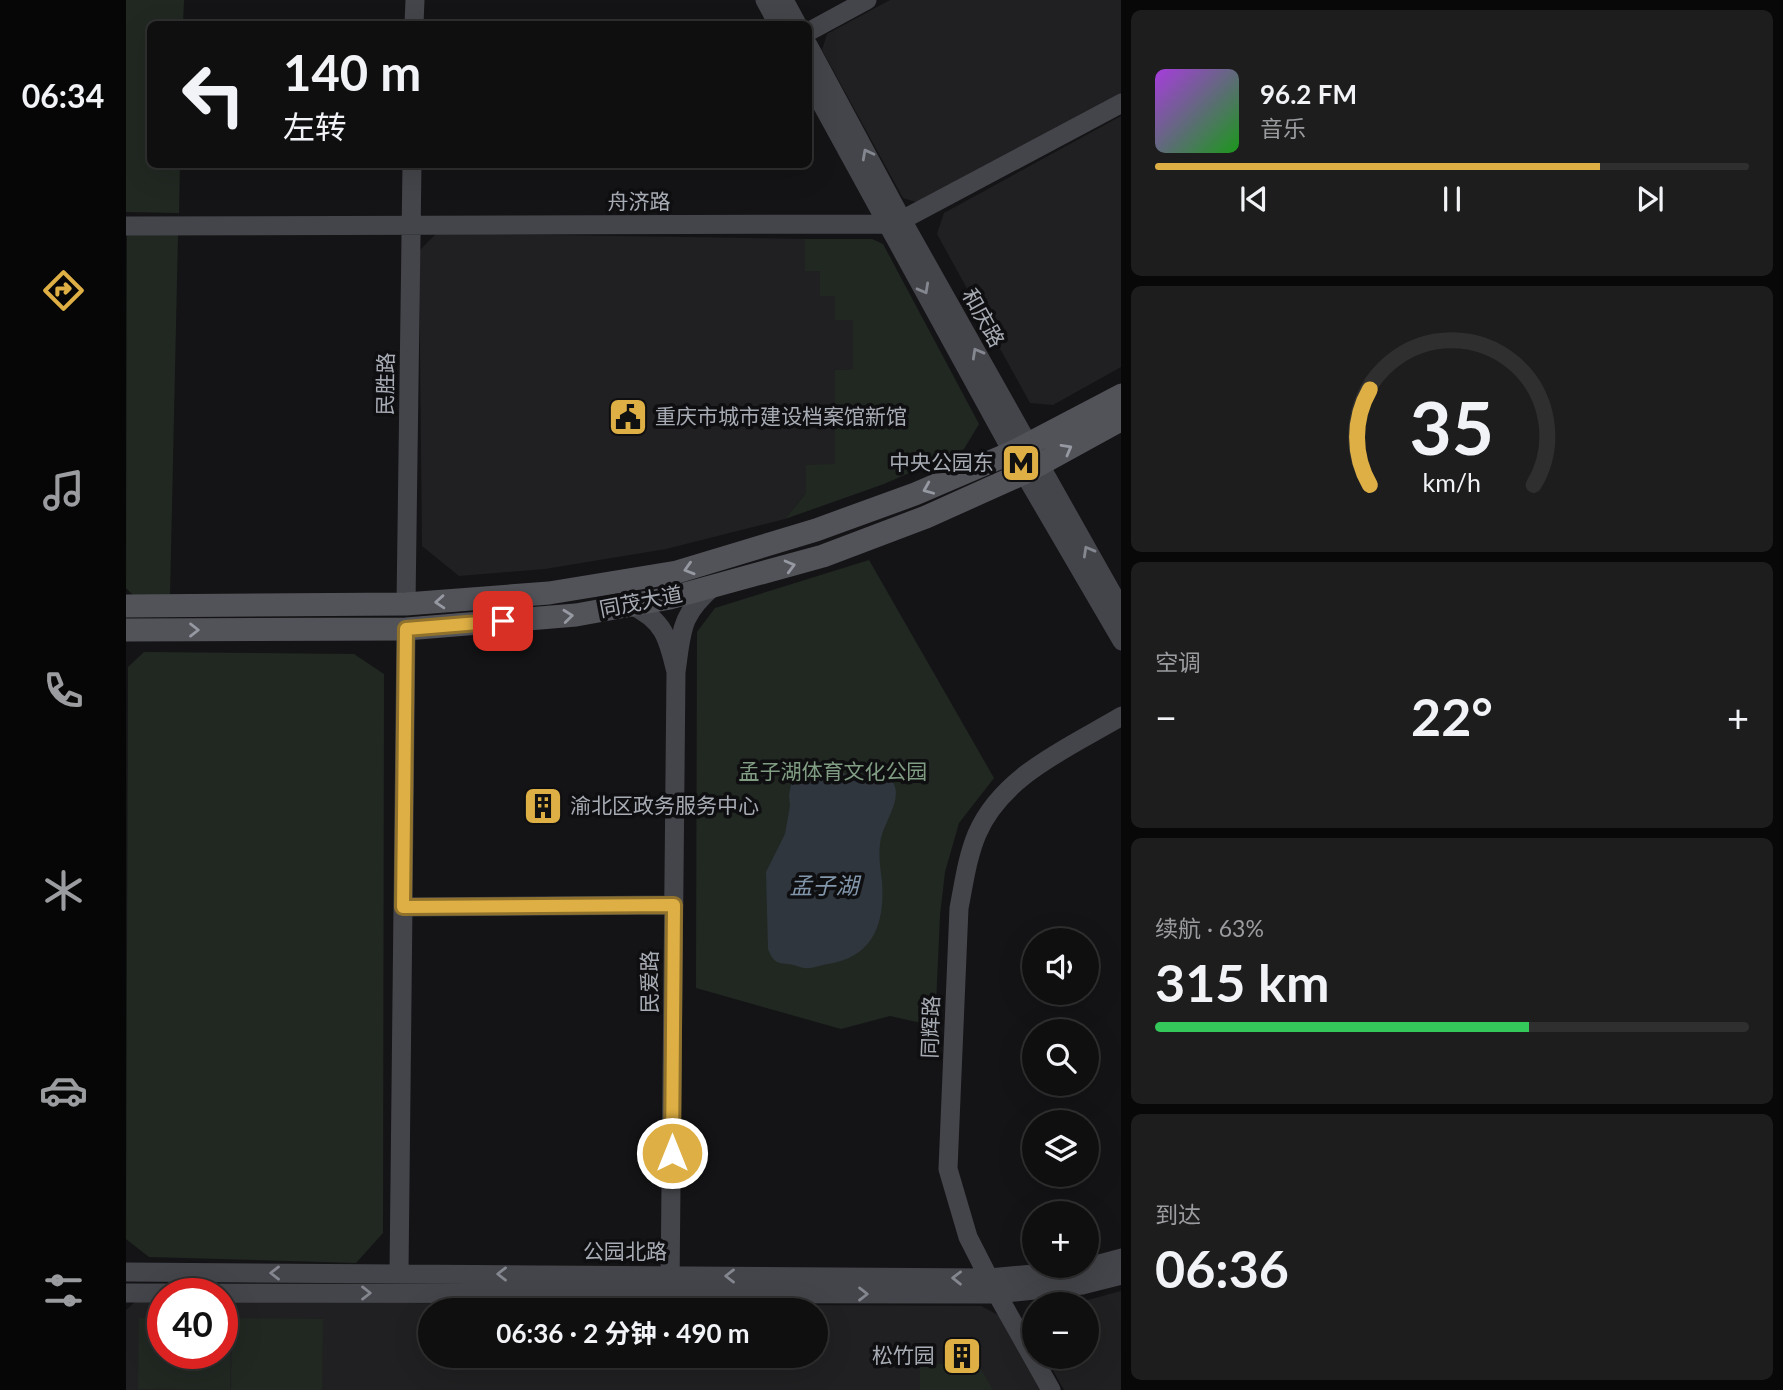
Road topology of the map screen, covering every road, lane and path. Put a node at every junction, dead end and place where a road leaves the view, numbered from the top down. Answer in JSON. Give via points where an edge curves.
{"nodes":[{"id":1,"x":415,"y":0,"type":"edge"},
{"id":2,"x":765,"y":0,"type":"edge"},
{"id":3,"x":784,"y":0,"type":"edge"},
{"id":4,"x":867,"y":0,"type":"edge"},
{"id":5,"x":414,"y":21,"type":"edge"},
{"id":6,"x":776,"y":21,"type":"edge"},
{"id":7,"x":795,"y":21,"type":"edge"},
{"id":8,"x":812,"y":30,"type":"edge"},
{"id":9,"x":812,"y":53,"type":"edge"},
{"id":10,"x":812,"y":86,"type":"edge"},
{"id":11,"x":1121,"y":104,"type":"edge"},
{"id":12,"x":412,"y":168,"type":"edge"},
{"id":13,"x":895,"y":222,"type":"junction"},
{"id":14,"x":126,"y":226,"type":"edge"},
{"id":15,"x":412,"y":226,"type":"junction"},
{"id":16,"x":1121,"y":396,"type":"edge"},
{"id":17,"x":1121,"y":420,"type":"edge"},
{"id":18,"x":1021,"y":448,"type":"junction"},
{"id":19,"x":1032,"y":468,"type":"junction"},
{"id":20,"x":714,"y":586,"type":"junction"},
{"id":21,"x":406,"y":604,"type":"junction"},
{"id":22,"x":126,"y":606,"type":"edge"},
{"id":23,"x":631,"y":606,"type":"junction"},
{"id":24,"x":1121,"y":609,"type":"edge"},
{"id":25,"x":406,"y":629,"type":"junction"},
{"id":26,"x":126,"y":630,"type":"edge"},
{"id":27,"x":1121,"y":640,"type":"edge"},
{"id":28,"x":676,"y":672,"type":"junction"},
{"id":29,"x":1121,"y":717,"type":"edge"},
{"id":30,"x":674,"y":905,"type":"junction"},
{"id":31,"x":403,"y":907,"type":"junction"},
{"id":32,"x":1121,"y":1258,"type":"edge"},
{"id":33,"x":126,"y":1272,"type":"edge"},
{"id":34,"x":399,"y":1274,"type":"junction"},
{"id":35,"x":1121,"y":1275,"type":"edge"},
{"id":36,"x":670,"y":1284,"type":"junction"},
{"id":37,"x":993,"y":1286,"type":"junction"},
{"id":38,"x":126,"y":1293,"type":"edge"},
{"id":39,"x":1051,"y":1390,"type":"edge"}],
"edges":[{"from":1,"to":5,"type":"street"},
{"from":2,"to":6,"type":"street"},
{"from":3,"to":7,"type":"street"},
{"from":4,"to":8,"type":"street"},
{"from":13,"to":9,"type":"street","name":"和庆路","one_way":true},
{"from":10,"to":13,"type":"street","name":"和庆路"},
{"from":11,"to":13,"type":"street","name":"舟济路"},
{"from":12,"to":15,"type":"street","name":"民胜路"},
{"from":13,"to":15,"type":"street","name":"舟济路"},
{"from":13,"to":18,"type":"street","name":"和庆路"},
{"from":14,"to":15,"type":"street","name":"舟济路"},
{"from":15,"to":21,"type":"street","name":"民胜路"},
{"from":16,"to":18,"type":"main road","name":"同茂大道"},
{"from":19,"to":17,"type":"main road","name":"同茂大道","one_way":true},
{"from":18,"to":19,"type":"street","name":"和庆路"},
{"from":18,"to":21,"type":"main road","name":"同茂大道","one_way":true,"via":[[816,530],[677,572],[549,593]]},
{"from":20,"to":19,"type":"main road","name":"同茂大道","one_way":true,"via":[[823,556],[926,517]]},
{"from":24,"to":19,"type":"street","name":"和庆路","one_way":true},
{"from":19,"to":27,"type":"street","name":"和庆路"},
{"from":20,"to":23,"type":"main road","name":"同茂大道"},
{"from":20,"to":28,"type":"street","via":[[684,621]]},
{"from":21,"to":22,"type":"main road","name":"同茂大道"},
{"from":25,"to":23,"type":"main road","name":"同茂大道","one_way":true},
{"from":23,"to":28,"type":"street","via":[[657,621]]},
{"from":26,"to":25,"type":"main road","name":"同茂大道","one_way":true},
{"from":25,"to":31,"type":"street"},
{"from":28,"to":30,"type":"street","name":"民爱路"},
{"from":29,"to":37,"type":"street","name":"同辉路","via":[[1030,771],[1001,798],[978,832],[966,869],[959,908],[948,1169],[968,1237]]},
{"from":30,"to":31,"type":"street"},
{"from":30,"to":36,"type":"street","name":"民爱路"},
{"from":31,"to":34,"type":"street"},
{"from":32,"to":37,"type":"street","name":"公园北路"},
{"from":34,"to":33,"type":"street","name":"公园北路","one_way":true},
{"from":36,"to":34,"type":"street","name":"公园北路","one_way":true},
{"from":35,"to":37,"type":"street","name":"公园北路","via":[[1082,1285]]},
{"from":36,"to":37,"type":"street","name":"公园北路"},
{"from":38,"to":36,"type":"street","name":"公园北路","one_way":true},
{"from":37,"to":39,"type":"street","name":"同辉路"}]}
